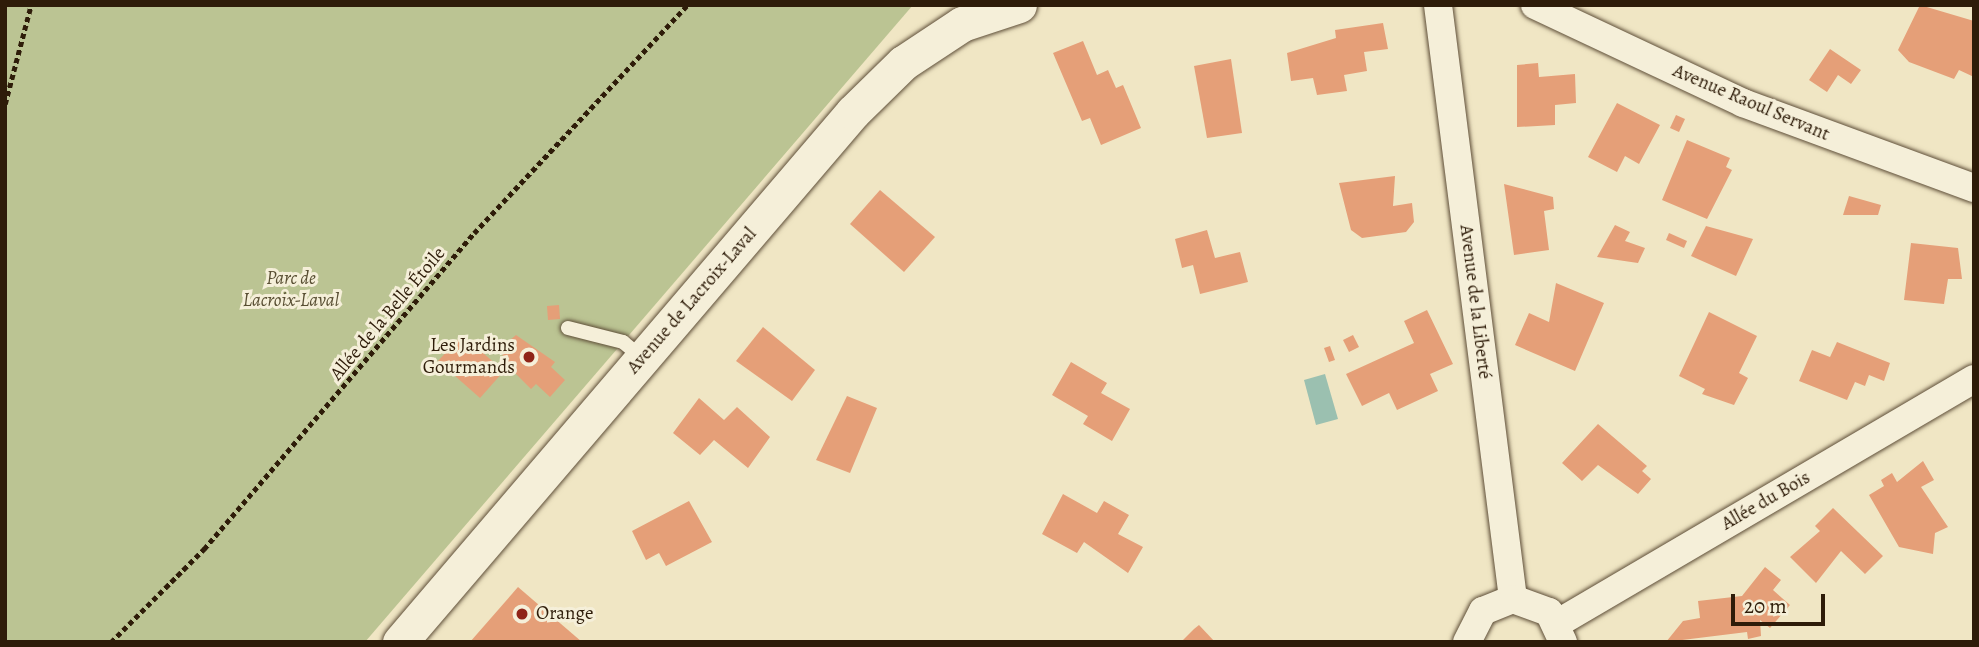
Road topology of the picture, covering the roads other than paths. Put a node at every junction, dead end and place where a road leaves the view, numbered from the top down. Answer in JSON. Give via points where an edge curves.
{"nodes":[{"id":1,"x":1019,"y":5,"type":"edge"},
{"id":2,"x":1438,"y":5,"type":"edge"},
{"id":3,"x":1535,"y":5,"type":"edge"},
{"id":4,"x":1974,"y":188,"type":"edge"},
{"id":5,"x":568,"y":328,"type":"dead end"},
{"id":6,"x":643,"y":358,"type":"junction"},
{"id":7,"x":1974,"y":379,"type":"edge"},
{"id":8,"x":1513,"y":599,"type":"junction"},
{"id":9,"x":1560,"y":632,"type":"edge"},
{"id":10,"x":400,"y":642,"type":"edge"},
{"id":11,"x":1467,"y":642,"type":"edge"}],
"edges":[{"from":1,"to":6,"type":"street","name":"Avenue de Lacroix-Laval","via":[[962,24],[903,63],[853,112]]},
{"from":2,"to":8,"type":"street","name":"Avenue de la Liberté"},
{"from":3,"to":4,"type":"street","name":"Avenue Raoul Servant","via":[[1743,103]]},
{"from":5,"to":6,"type":"lane","via":[[623,342]]},
{"from":6,"to":10,"type":"street","name":"Avenue de Lacroix-Laval"},
{"from":7,"to":9,"type":"street","name":"Allée du Bois"},
{"from":8,"to":9,"type":"street","via":[[1538,604]]},
{"from":8,"to":11,"type":"street","via":[[1483,611]]}]}
